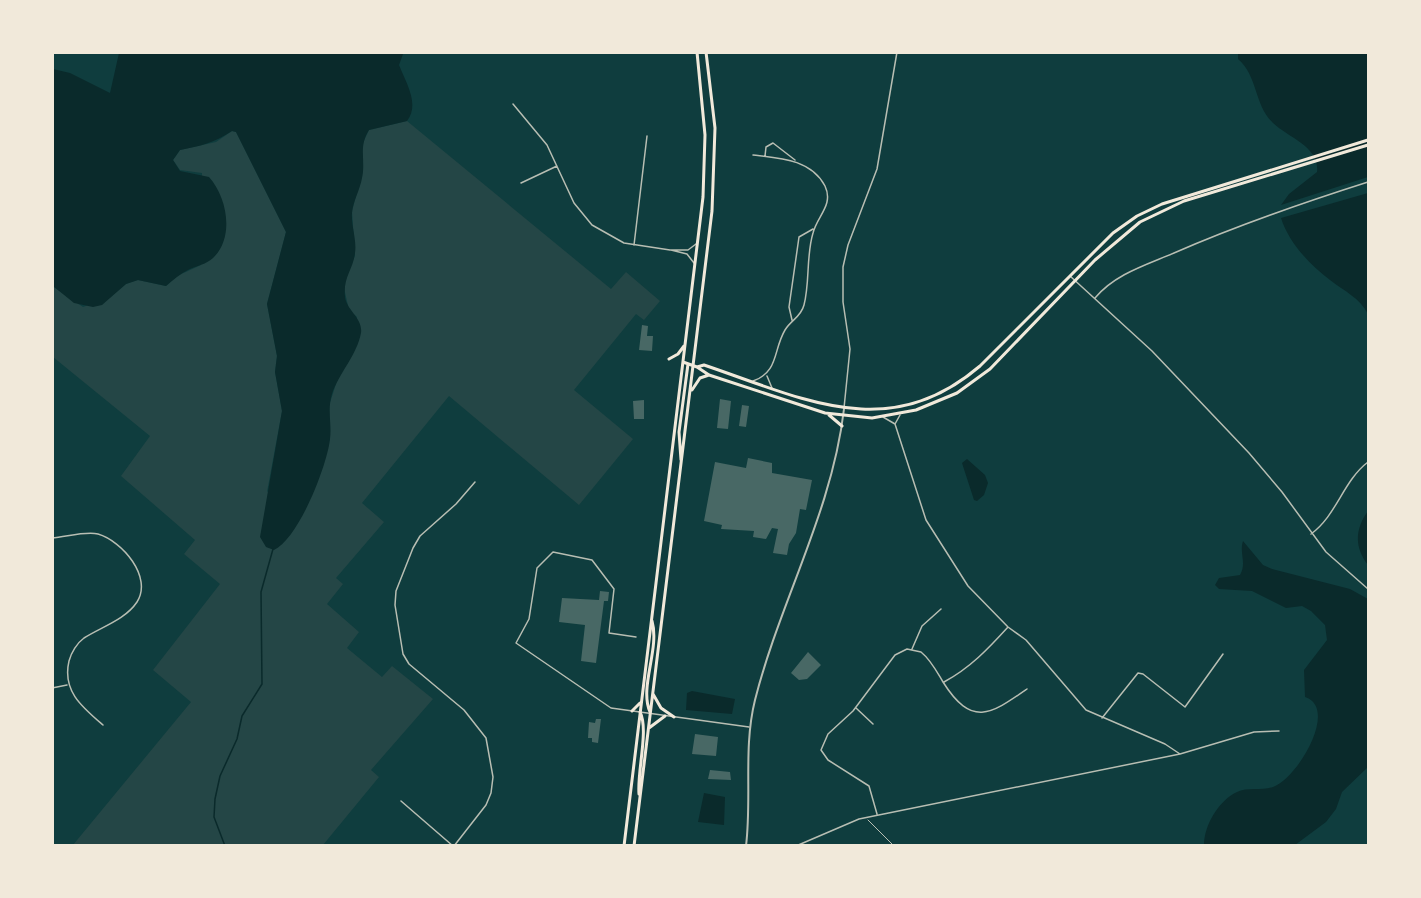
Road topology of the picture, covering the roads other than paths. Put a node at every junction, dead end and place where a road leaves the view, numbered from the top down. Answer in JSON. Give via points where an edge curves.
{"nodes":[{"id":1,"x":697,"y":52,"type":"edge"},
{"id":2,"x":706,"y":52,"type":"edge"},
{"id":3,"x":897,"y":52,"type":"edge"},
{"id":4,"x":513,"y":105,"type":"dead end"},
{"id":5,"x":647,"y":136,"type":"dead end"},
{"id":6,"x":1368,"y":142,"type":"edge"},
{"id":7,"x":753,"y":155,"type":"dead end"},
{"id":8,"x":764,"y":157,"type":"junction"},
{"id":9,"x":796,"y":160,"type":"junction"},
{"id":10,"x":558,"y":166,"type":"junction"},
{"id":11,"x":1268,"y":173,"type":"junction"},
{"id":12,"x":1368,"y":182,"type":"edge"},
{"id":13,"x":521,"y":183,"type":"dead end"},
{"id":14,"x":814,"y":229,"type":"junction"},
{"id":15,"x":698,"y":241,"type":"junction"},
{"id":16,"x":634,"y":246,"type":"junction"},
{"id":17,"x":670,"y":250,"type":"junction"},
{"id":18,"x":695,"y":264,"type":"junction"},
{"id":19,"x":1070,"y":276,"type":"junction"},
{"id":20,"x":1075,"y":281,"type":"junction"},
{"id":21,"x":1094,"y":298,"type":"junction"},
{"id":22,"x":792,"y":320,"type":"junction"},
{"id":23,"x":685,"y":344,"type":"junction"},
{"id":24,"x":669,"y":359,"type":"dead end"},
{"id":25,"x":683,"y":362,"type":"junction"},
{"id":26,"x":688,"y":364,"type":"junction"},
{"id":27,"x":695,"y":366,"type":"junction"},
{"id":28,"x":709,"y":375,"type":"junction"},
{"id":29,"x":767,"y":375,"type":"junction"},
{"id":30,"x":752,"y":381,"type":"junction"},
{"id":31,"x":773,"y":389,"type":"junction"},
{"id":32,"x":690,"y":400,"type":"junction"},
{"id":33,"x":844,"y":409,"type":"junction"},
{"id":34,"x":825,"y":413,"type":"junction"},
{"id":35,"x":901,"y":413,"type":"junction"},
{"id":36,"x":843,"y":416,"type":"junction"},
{"id":37,"x":883,"y":417,"type":"junction"},
{"id":38,"x":895,"y":424,"type":"junction"},
{"id":39,"x":842,"y":426,"type":"junction"},
{"id":40,"x":1368,"y":462,"type":"edge"},
{"id":41,"x":681,"y":463,"type":"junction"},
{"id":42,"x":475,"y":482,"type":"dead end"},
{"id":43,"x":1311,"y":535,"type":"junction"},
{"id":44,"x":52,"y":538,"type":"edge"},
{"id":45,"x":1368,"y":589,"type":"edge"},
{"id":46,"x":941,"y":609,"type":"dead end"},
{"id":47,"x":651,"y":619,"type":"junction"},
{"id":48,"x":1008,"y":627,"type":"junction"},
{"id":49,"x":636,"y":637,"type":"dead end"},
{"id":50,"x":912,"y":649,"type":"junction"},
{"id":51,"x":1223,"y":654,"type":"dead end"},
{"id":52,"x":943,"y":683,"type":"junction"},
{"id":53,"x":68,"y":685,"type":"junction"},
{"id":54,"x":52,"y":688,"type":"edge"},
{"id":55,"x":1027,"y":689,"type":"dead end"},
{"id":56,"x":653,"y":693,"type":"junction"},
{"id":57,"x":641,"y":702,"type":"junction"},
{"id":58,"x":856,"y":708,"type":"junction"},
{"id":59,"x":632,"y":711,"type":"junction"},
{"id":60,"x":640,"y":712,"type":"junction"},
{"id":61,"x":650,"y":714,"type":"junction"},
{"id":62,"x":665,"y":716,"type":"junction"},
{"id":63,"x":674,"y":717,"type":"junction"},
{"id":64,"x":1101,"y":718,"type":"junction"},
{"id":65,"x":873,"y":723,"type":"dead end"},
{"id":66,"x":103,"y":725,"type":"dead end"},
{"id":67,"x":750,"y":728,"type":"junction"},
{"id":68,"x":649,"y":730,"type":"junction"},
{"id":69,"x":1279,"y":731,"type":"dead end"},
{"id":70,"x":1180,"y":754,"type":"junction"},
{"id":71,"x":640,"y":799,"type":"junction"},
{"id":72,"x":400,"y":801,"type":"dead end"},
{"id":73,"x":877,"y":815,"type":"junction"},
{"id":74,"x":867,"y":817,"type":"junction"},
{"id":75,"x":454,"y":846,"type":"edge"},
{"id":76,"x":624,"y":846,"type":"edge"},
{"id":77,"x":634,"y":846,"type":"edge"},
{"id":78,"x":746,"y":846,"type":"edge"},
{"id":79,"x":796,"y":846,"type":"edge"},
{"id":80,"x":894,"y":846,"type":"edge"}],
"edges":[{"from":1,"to":15,"type":"main road","via":[[705,135]]},
{"from":2,"to":27,"type":"main road","via":[[715,166]]},
{"from":3,"to":33,"type":"street","via":[[877,169],[843,267],[850,349]]},
{"from":4,"to":10,"type":"street","via":[[541,136]]},
{"from":5,"to":16,"type":"street"},
{"from":6,"to":11,"type":"main road"},
{"from":7,"to":8,"type":"street"},
{"from":8,"to":9,"type":"street"},
{"from":8,"to":9,"type":"street","via":[[766,147],[773,143]]},
{"from":9,"to":14,"type":"street","via":[[818,178],[827,192],[826,207]]},
{"from":10,"to":13,"type":"street"},
{"from":10,"to":16,"type":"street","via":[[574,203],[586,219],[607,236]]},
{"from":11,"to":19,"type":"main road","via":[[1162,204],[1137,216],[1113,233]]},
{"from":11,"to":20,"type":"main road","via":[[1158,212],[1120,237]]},
{"from":12,"to":21,"type":"street","via":[[1254,219],[1159,259],[1114,280]]},
{"from":14,"to":22,"type":"street","via":[[804,303],[801,313]]},
{"from":14,"to":22,"type":"street","via":[[799,237],[789,308]]},
{"from":15,"to":17,"type":"street","via":[[690,249]]},
{"from":15,"to":18,"type":"main road"},
{"from":16,"to":17,"type":"street"},
{"from":17,"to":18,"type":"street","via":[[689,255]]},
{"from":18,"to":23,"type":"main road"},
{"from":19,"to":20,"type":"street"},
{"from":19,"to":33,"type":"main road","via":[[960,383],[902,406]]},
{"from":20,"to":21,"type":"street"},
{"from":20,"to":35,"type":"main road","via":[[979,378],[948,398]]},
{"from":21,"to":43,"type":"street","via":[[1152,351],[1261,466]]},
{"from":22,"to":29,"type":"street"},
{"from":23,"to":24,"type":"main road"},
{"from":23,"to":25,"type":"main road"},
{"from":25,"to":26,"type":"main road"},
{"from":25,"to":47,"type":"main road"},
{"from":26,"to":27,"type":"main road"},
{"from":26,"to":41,"type":"main road","via":[[679,432]]},
{"from":27,"to":28,"type":"main road"},
{"from":27,"to":30,"type":"main road","via":[[704,365]]},
{"from":27,"to":32,"type":"main road"},
{"from":28,"to":32,"type":"main road","via":[[696,382]]},
{"from":28,"to":34,"type":"main road"},
{"from":29,"to":30,"type":"street"},
{"from":29,"to":31,"type":"street"},
{"from":30,"to":31,"type":"main road"},
{"from":31,"to":33,"type":"main road"},
{"from":32,"to":41,"type":"main road"},
{"from":33,"to":36,"type":"street"},
{"from":34,"to":36,"type":"main road"},
{"from":34,"to":39,"type":"main road"},
{"from":35,"to":37,"type":"main road"},
{"from":35,"to":38,"type":"street"},
{"from":36,"to":37,"type":"main road"},
{"from":36,"to":39,"type":"street"},
{"from":37,"to":38,"type":"street"},
{"from":38,"to":48,"type":"street","via":[[934,536],[968,586]]},
{"from":39,"to":67,"type":"street","via":[[830,484],[772,646]]},
{"from":40,"to":43,"type":"street","via":[[1348,481],[1322,527]]},
{"from":41,"to":56,"type":"main road"},
{"from":42,"to":75,"type":"street","via":[[420,536],[396,591],[395,605],[403,654],[464,710],[486,738],[493,777],[491,794]]},
{"from":43,"to":45,"type":"street"},
{"from":44,"to":53,"type":"street","via":[[96,534],[112,540],[137,568],[142,589],[138,602],[123,616],[82,639],[71,654]]},
{"from":46,"to":50,"type":"street","via":[[922,626]]},
{"from":47,"to":57,"type":"main road"},
{"from":47,"to":61,"type":"main road","via":[[653,651],[647,700]]},
{"from":48,"to":52,"type":"street","via":[[976,661]]},
{"from":48,"to":64,"type":"street","via":[[1026,640],[1081,705]]},
{"from":49,"to":59,"type":"street","via":[[609,633],[614,589],[592,560],[553,552],[537,568],[529,619],[516,643],[608,706]]},
{"from":50,"to":52,"type":"street","via":[[927,657]]},
{"from":50,"to":58,"type":"street","via":[[895,655]]},
{"from":51,"to":64,"type":"street","via":[[1185,707],[1138,673]]},
{"from":52,"to":55,"type":"street","via":[[962,706],[983,714],[999,709]]},
{"from":53,"to":54,"type":"street"},
{"from":53,"to":66,"type":"street","via":[[81,705]]},
{"from":56,"to":61,"type":"main road"},
{"from":56,"to":63,"type":"main road","via":[[661,708]]},
{"from":57,"to":59,"type":"main road"},
{"from":57,"to":60,"type":"main road"},
{"from":58,"to":65,"type":"street"},
{"from":58,"to":73,"type":"street","via":[[828,735],[821,750],[828,760],[868,786]]},
{"from":59,"to":60,"type":"street"},
{"from":60,"to":61,"type":"street"},
{"from":60,"to":71,"type":"main road","via":[[644,724]]},
{"from":60,"to":76,"type":"main road"},
{"from":61,"to":62,"type":"street"},
{"from":61,"to":68,"type":"main road"},
{"from":62,"to":63,"type":"street"},
{"from":62,"to":68,"type":"main road"},
{"from":63,"to":67,"type":"street"},
{"from":64,"to":70,"type":"street"},
{"from":67,"to":78,"type":"street"},
{"from":68,"to":71,"type":"main road"},
{"from":69,"to":70,"type":"street","via":[[1231,737]]},
{"from":70,"to":73,"type":"street"},
{"from":71,"to":77,"type":"main road"},
{"from":72,"to":75,"type":"street"},
{"from":73,"to":74,"type":"street"},
{"from":74,"to":79,"type":"street"},
{"from":74,"to":80,"type":"lane"}]}
